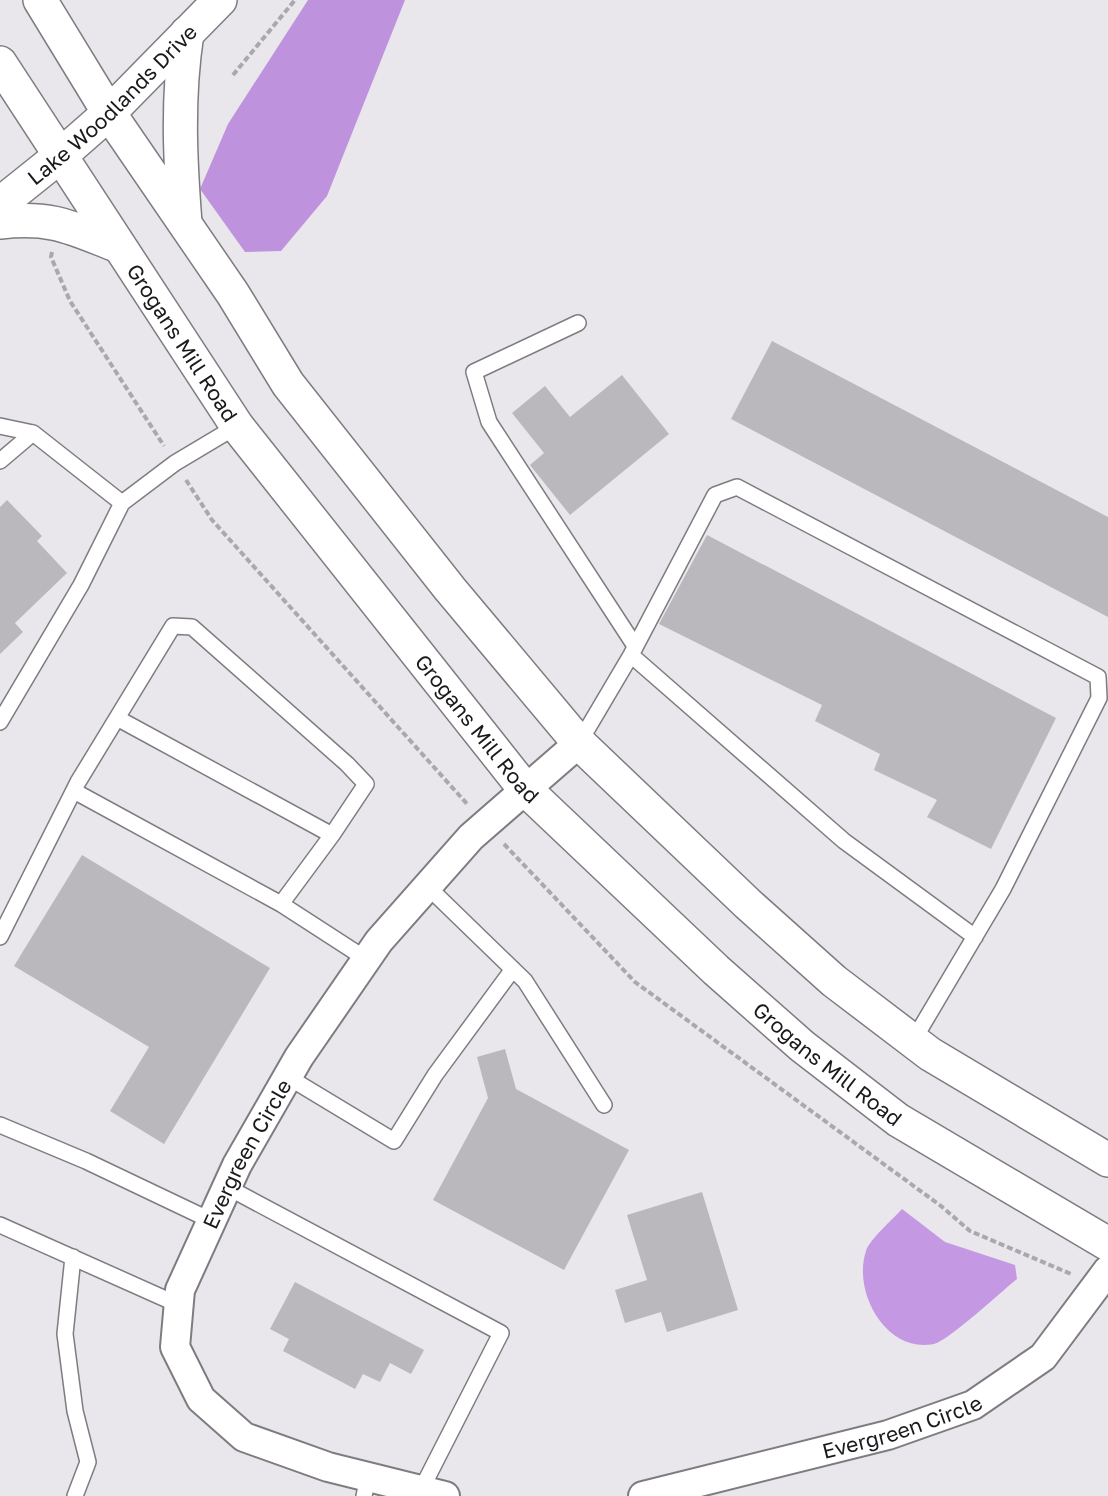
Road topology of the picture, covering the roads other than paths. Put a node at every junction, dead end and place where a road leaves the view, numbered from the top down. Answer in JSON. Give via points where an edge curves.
{"nodes":[{"id":1,"x":39,"y":0,"type":"edge"},
{"id":2,"x":220,"y":0,"type":"edge"},
{"id":3,"x":187,"y":33,"type":"junction"},
{"id":4,"x":0,"y":63,"type":"edge"},
{"id":5,"x":109,"y":113,"type":"junction"},
{"id":6,"x":60,"y":156,"type":"junction"},
{"id":7,"x":0,"y":204,"type":"edge"},
{"id":8,"x":0,"y":222,"type":"edge"},
{"id":9,"x":185,"y":225,"type":"junction"},
{"id":10,"x":119,"y":246,"type":"junction"},
{"id":11,"x":578,"y":323,"type":"dead end"},
{"id":12,"x":0,"y":426,"type":"edge"},
{"id":13,"x":237,"y":426,"type":"junction"},
{"id":14,"x":33,"y":433,"type":"junction"},
{"id":15,"x":0,"y":461,"type":"edge"},
{"id":16,"x":122,"y":503,"type":"junction"},
{"id":17,"x":633,"y":651,"type":"junction"},
{"id":18,"x":117,"y":718,"type":"junction"},
{"id":19,"x":0,"y":722,"type":"edge"},
{"id":20,"x":579,"y":742,"type":"junction"},
{"id":21,"x":524,"y":788,"type":"junction"},
{"id":22,"x":74,"y":791,"type":"junction"},
{"id":23,"x":332,"y":835,"type":"junction"},
{"id":24,"x":427,"y":886,"type":"junction"},
{"id":25,"x":281,"y":904,"type":"junction"},
{"id":26,"x":0,"y":937,"type":"edge"},
{"id":27,"x":975,"y":937,"type":"junction"},
{"id":28,"x":366,"y":959,"type":"junction"},
{"id":29,"x":513,"y":969,"type":"junction"},
{"id":30,"x":913,"y":1041,"type":"junction"},
{"id":31,"x":288,"y":1077,"type":"junction"},
{"id":32,"x":604,"y":1105,"type":"dead end"},
{"id":33,"x":0,"y":1125,"type":"edge"},
{"id":34,"x":1108,"y":1160,"type":"edge"},
{"id":35,"x":227,"y":1187,"type":"junction"},
{"id":36,"x":212,"y":1221,"type":"junction"},
{"id":37,"x":0,"y":1225,"type":"edge"},
{"id":38,"x":1108,"y":1244,"type":"edge"},
{"id":39,"x":73,"y":1257,"type":"junction"},
{"id":40,"x":1108,"y":1270,"type":"edge"},
{"id":41,"x":179,"y":1305,"type":"junction"},
{"id":42,"x":366,"y":1486,"type":"edge"},
{"id":43,"x":433,"y":1493,"type":"edge"},
{"id":44,"x":75,"y":1496,"type":"edge"},
{"id":45,"x":643,"y":1496,"type":"edge"}],
"edges":[{"from":1,"to":5,"type":"main road"},
{"from":2,"to":3,"type":"main road","name":"Lake Woodlands Drive"},
{"from":3,"to":5,"type":"main road","name":"Lake Woodlands Drive"},
{"from":3,"to":9,"type":"main road","via":[[179,147]]},
{"from":4,"to":6,"type":"main road","name":"Grogans Mill Road"},
{"from":5,"to":6,"type":"main road","name":"Lake Woodlands Drive"},
{"from":5,"to":9,"type":"main road"},
{"from":6,"to":7,"type":"main road","name":"Lake Woodlands Drive"},
{"from":6,"to":10,"type":"main road","name":"Grogans Mill Road"},
{"from":8,"to":10,"type":"main road","via":[[54,221]]},
{"from":9,"to":20,"type":"main road","via":[[288,384],[450,589]]},
{"from":10,"to":13,"type":"main road","name":"Grogans Mill Road"},
{"from":11,"to":17,"type":"lane","via":[[474,372],[489,422]]},
{"from":12,"to":14,"type":"lane"},
{"from":13,"to":16,"type":"lane"},
{"from":13,"to":21,"type":"main road","name":"Grogans Mill Road"},
{"from":14,"to":15,"type":"lane"},
{"from":14,"to":16,"type":"lane"},
{"from":16,"to":19,"type":"lane","via":[[81,585]]},
{"from":17,"to":20,"type":"lane"},
{"from":17,"to":27,"type":"lane","via":[[844,841]]},
{"from":17,"to":27,"type":"lane","via":[[715,495],[738,487],[1098,677],[1099,698]]},
{"from":18,"to":22,"type":"lane"},
{"from":18,"to":23,"type":"lane"},
{"from":18,"to":23,"type":"lane","via":[[173,626],[192,627],[366,784]]},
{"from":20,"to":21,"type":"street","name":"Evergreen Circle"},
{"from":20,"to":30,"type":"main road","via":[[834,981]]},
{"from":21,"to":24,"type":"street","name":"Evergreen Circle","via":[[471,837]]},
{"from":21,"to":38,"type":"main road","name":"Grogans Mill Road","via":[[801,1047],[898,1120]]},
{"from":22,"to":25,"type":"lane"},
{"from":22,"to":26,"type":"lane"},
{"from":23,"to":25,"type":"lane"},
{"from":24,"to":28,"type":"street","name":"Evergreen Circle"},
{"from":24,"to":29,"type":"lane"},
{"from":25,"to":28,"type":"lane"},
{"from":27,"to":30,"type":"lane"},
{"from":28,"to":31,"type":"street","name":"Evergreen Circle"},
{"from":29,"to":31,"type":"lane","via":[[435,1075],[394,1141]]},
{"from":29,"to":32,"type":"lane","via":[[525,981]]},
{"from":30,"to":34,"type":"main road"},
{"from":31,"to":35,"type":"street","name":"Evergreen Circle"},
{"from":33,"to":36,"type":"lane","via":[[87,1161]]},
{"from":35,"to":36,"type":"street","name":"Evergreen Circle"},
{"from":35,"to":43,"type":"lane","via":[[501,1333]]},
{"from":36,"to":41,"type":"street","name":"Evergreen Circle","via":[[180,1290]]},
{"from":37,"to":39,"type":"lane"},
{"from":39,"to":41,"type":"lane"},
{"from":39,"to":44,"type":"lane","via":[[65,1334],[75,1411],[88,1462]]},
{"from":40,"to":45,"type":"street","name":"Evergreen Circle","via":[[1043,1357],[973,1405],[888,1436]]},
{"from":41,"to":42,"type":"street","name":"Evergreen Circle","via":[[175,1347],[201,1399],[244,1437],[328,1467]]},
{"from":42,"to":43,"type":"street","name":"Evergreen Circle"}]}
